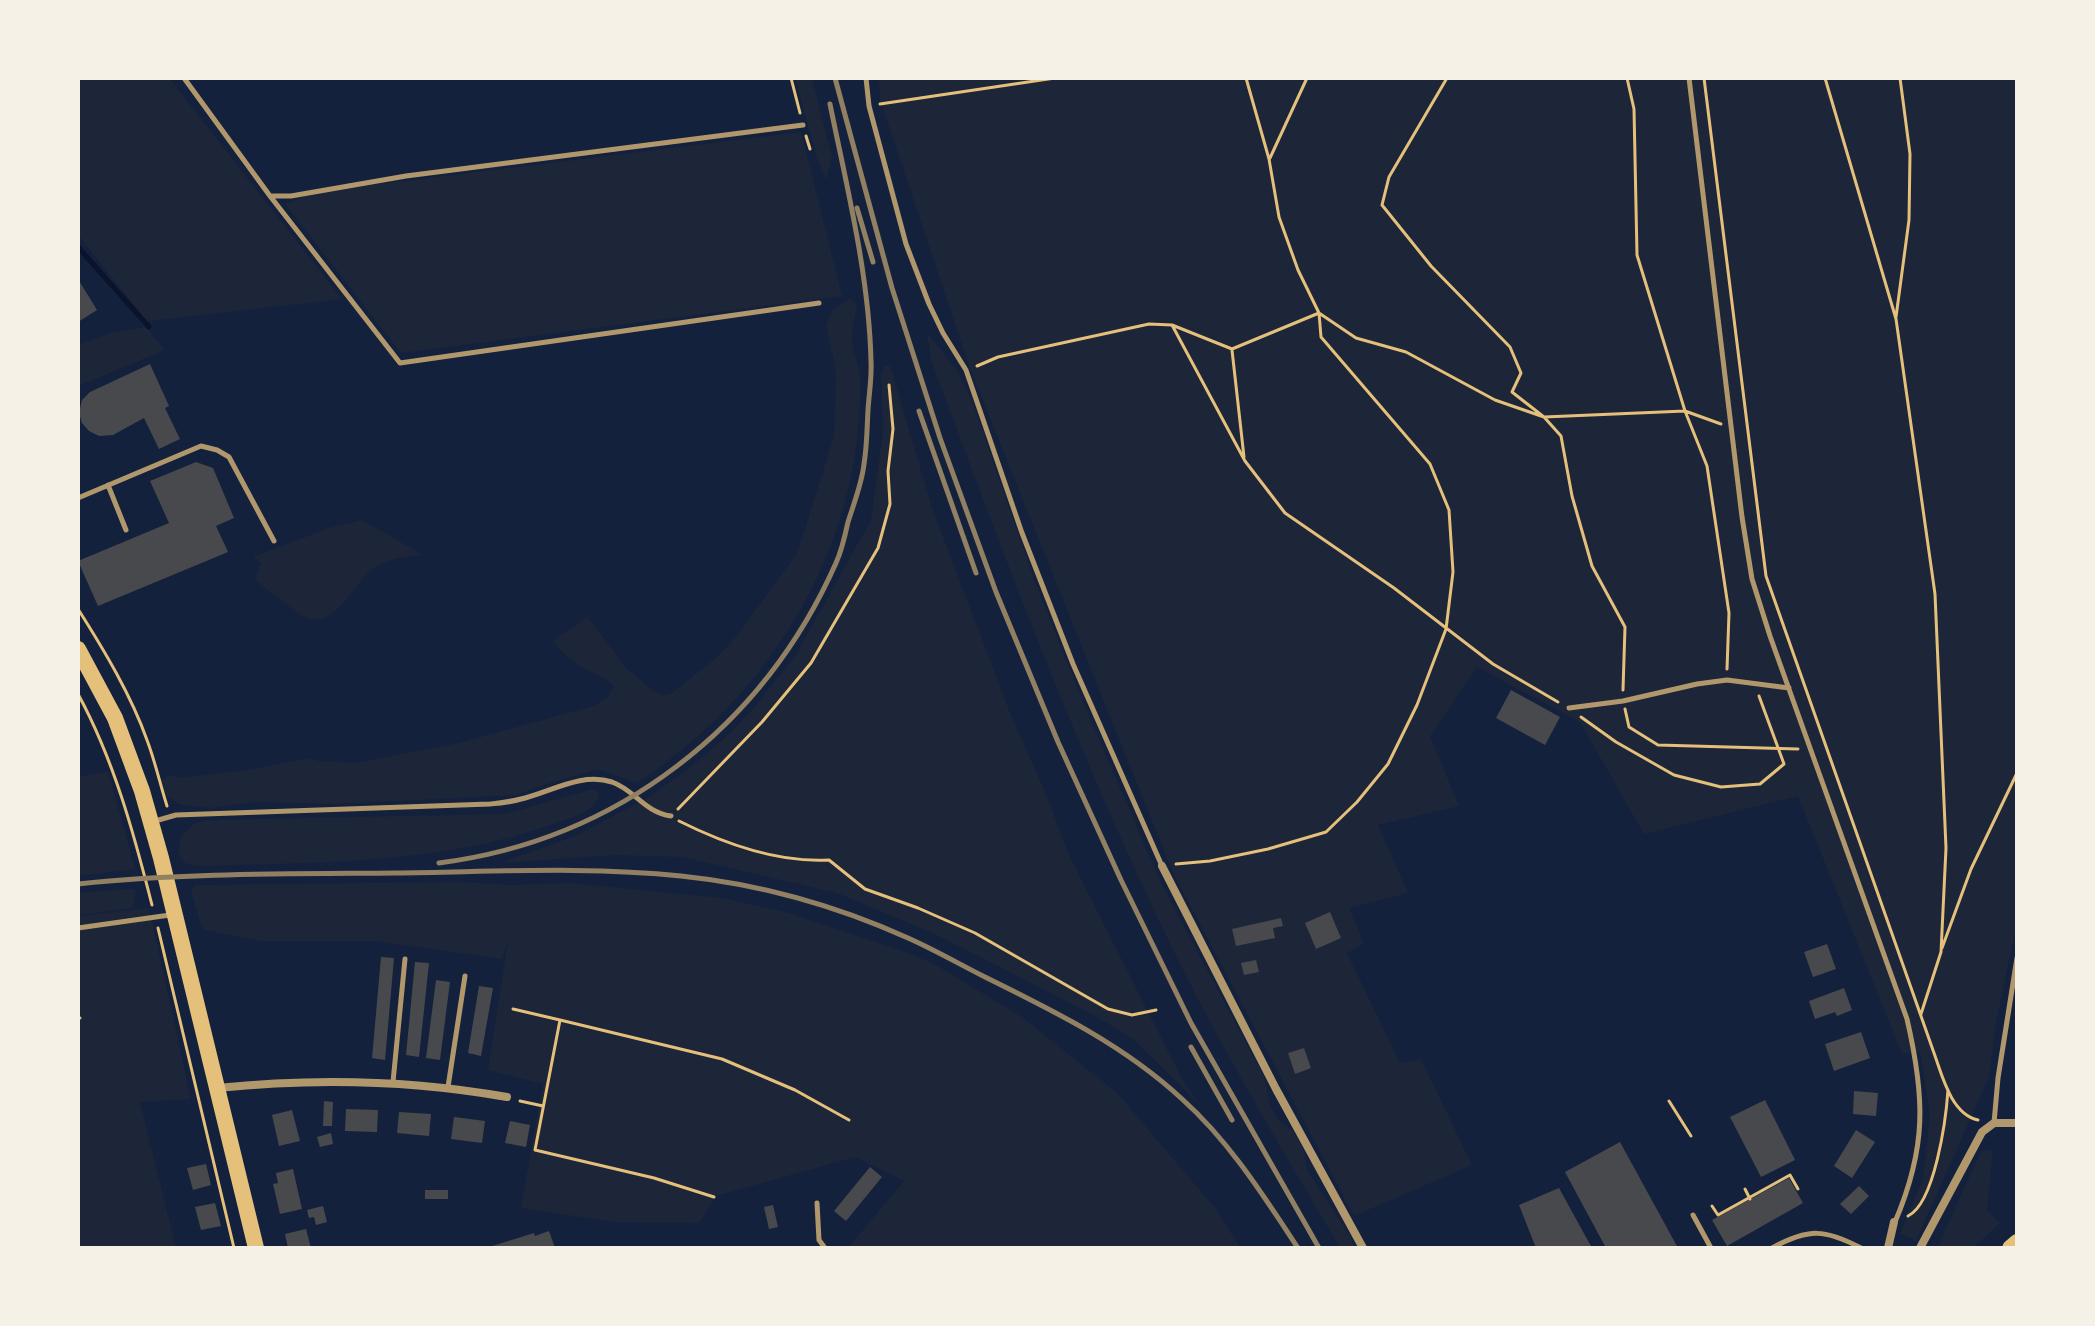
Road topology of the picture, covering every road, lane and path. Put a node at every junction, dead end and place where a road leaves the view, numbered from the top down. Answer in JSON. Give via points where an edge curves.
{"nodes":[{"id":1,"x":184,"y":78,"type":"edge"},
{"id":2,"x":866,"y":78,"type":"edge"},
{"id":3,"x":1055,"y":78,"type":"edge"},
{"id":4,"x":1246,"y":78,"type":"edge"},
{"id":5,"x":1307,"y":78,"type":"edge"},
{"id":6,"x":1447,"y":78,"type":"edge"},
{"id":7,"x":1627,"y":78,"type":"edge"},
{"id":8,"x":1689,"y":78,"type":"edge"},
{"id":9,"x":1704,"y":78,"type":"edge"},
{"id":10,"x":1825,"y":78,"type":"edge"},
{"id":11,"x":1900,"y":78,"type":"edge"},
{"id":12,"x":869,"y":106,"type":"junction"},
{"id":13,"x":803,"y":125,"type":"dead end"},
{"id":14,"x":1269,"y":159,"type":"junction"},
{"id":15,"x":270,"y":196,"type":"junction"},
{"id":16,"x":819,"y":303,"type":"dead end"},
{"id":17,"x":1319,"y":313,"type":"junction"},
{"id":18,"x":1896,"y":319,"type":"junction"},
{"id":19,"x":1172,"y":325,"type":"junction"},
{"id":20,"x":1232,"y":349,"type":"junction"},
{"id":21,"x":966,"y":370,"type":"junction"},
{"id":22,"x":889,"y":385,"type":"dead end"},
{"id":23,"x":1685,"y":411,"type":"junction"},
{"id":24,"x":1544,"y":417,"type":"junction"},
{"id":25,"x":1733,"y":428,"type":"junction"},
{"id":26,"x":1245,"y":461,"type":"junction"},
{"id":27,"x":108,"y":485,"type":"junction"},
{"id":28,"x":78,"y":498,"type":"edge"},
{"id":29,"x":126,"y":530,"type":"dead end"},
{"id":30,"x":274,"y":541,"type":"dead end"},
{"id":31,"x":1446,"y":629,"type":"junction"},
{"id":32,"x":78,"y":649,"type":"edge"},
{"id":33,"x":1727,"y":680,"type":"junction"},
{"id":34,"x":1754,"y":684,"type":"junction"},
{"id":35,"x":1789,"y":688,"type":"junction"},
{"id":36,"x":78,"y":694,"type":"edge"},
{"id":37,"x":1623,"y":701,"type":"junction"},
{"id":38,"x":1569,"y":708,"type":"junction"},
{"id":39,"x":1778,"y":748,"type":"junction"},
{"id":40,"x":1811,"y":749,"type":"junction"},
{"id":41,"x":2017,"y":773,"type":"edge"},
{"id":42,"x":671,"y":816,"type":"junction"},
{"id":43,"x":151,"y":822,"type":"junction"},
{"id":44,"x":1162,"y":866,"type":"junction"},
{"id":45,"x":175,"y":915,"type":"junction"},
{"id":46,"x":155,"y":917,"type":"junction"},
{"id":47,"x":78,"y":928,"type":"edge"},
{"id":48,"x":1941,"y":952,"type":"junction"},
{"id":49,"x":2017,"y":958,"type":"edge"},
{"id":50,"x":405,"y":959,"type":"dead end"},
{"id":51,"x":465,"y":976,"type":"dead end"},
{"id":52,"x":513,"y":1009,"type":"dead end"},
{"id":53,"x":1156,"y":1010,"type":"dead end"},
{"id":54,"x":1921,"y":1015,"type":"junction"},
{"id":55,"x":560,"y":1020,"type":"junction"},
{"id":56,"x":393,"y":1082,"type":"junction"},
{"id":57,"x":448,"y":1087,"type":"junction"},
{"id":58,"x":217,"y":1088,"type":"junction"},
{"id":59,"x":1948,"y":1090,"type":"junction"},
{"id":60,"x":507,"y":1097,"type":"joint"},
{"id":61,"x":1669,"y":1101,"type":"dead end"},
{"id":62,"x":543,"y":1106,"type":"junction"},
{"id":63,"x":849,"y":1120,"type":"dead end"},
{"id":64,"x":1994,"y":1123,"type":"junction"},
{"id":65,"x":2017,"y":1123,"type":"edge"},
{"id":66,"x":1691,"y":1136,"type":"dead end"},
{"id":67,"x":1745,"y":1189,"type":"dead end"},
{"id":68,"x":1798,"y":1189,"type":"dead end"},
{"id":69,"x":714,"y":1197,"type":"dead end"},
{"id":70,"x":1750,"y":1198,"type":"junction"},
{"id":71,"x":817,"y":1203,"type":"dead end"},
{"id":72,"x":1712,"y":1206,"type":"dead end"},
{"id":73,"x":1693,"y":1215,"type":"dead end"},
{"id":74,"x":1894,"y":1222,"type":"junction"},
{"id":75,"x":2017,"y":1242,"type":"edge"},
{"id":76,"x":234,"y":1248,"type":"edge"},
{"id":77,"x":256,"y":1248,"type":"edge"},
{"id":78,"x":825,"y":1248,"type":"edge"},
{"id":79,"x":1363,"y":1248,"type":"edge"},
{"id":80,"x":1711,"y":1248,"type":"edge"},
{"id":81,"x":1772,"y":1248,"type":"edge"},
{"id":82,"x":1861,"y":1248,"type":"edge"},
{"id":83,"x":1888,"y":1248,"type":"edge"},
{"id":84,"x":1920,"y":1248,"type":"edge"},
{"id":85,"x":2010,"y":1248,"type":"edge"}],
"edges":[{"from":1,"to":15,"type":"lane"},
{"from":2,"to":12,"type":"lane"},
{"from":3,"to":12,"type":"path"},
{"from":4,"to":14,"type":"path"},
{"from":5,"to":14,"type":"path"},
{"from":6,"to":24,"type":"path","via":[[1389,177],[1382,205],[1431,266],[1510,347],[1521,373],[1512,392]]},
{"from":7,"to":23,"type":"path","via":[[1634,109],[1637,255]]},
{"from":8,"to":25,"type":"lane"},
{"from":9,"to":54,"type":"path","via":[[1766,576]]},
{"from":10,"to":18,"type":"path"},
{"from":11,"to":18,"type":"path","via":[[1910,180]]},
{"from":12,"to":21,"type":"lane","via":[[906,244],[929,304]]},
{"from":13,"to":15,"type":"lane"},
{"from":14,"to":17,"type":"path","via":[[1279,217]]},
{"from":15,"to":16,"type":"lane","via":[[400,363]]},
{"from":17,"to":20,"type":"path"},
{"from":17,"to":24,"type":"path","via":[[1356,338],[1406,352],[1495,400]]},
{"from":17,"to":31,"type":"path","via":[[1321,337],[1430,464],[1449,510],[1453,572]]},
{"from":18,"to":48,"type":"path","via":[[1935,594],[1946,848]]},
{"from":19,"to":20,"type":"path"},
{"from":19,"to":21,"type":"path","via":[[1134,327],[998,357]]},
{"from":19,"to":26,"type":"path"},
{"from":20,"to":26,"type":"path"},
{"from":21,"to":44,"type":"lane","via":[[1073,664]]},
{"from":22,"to":42,"type":"path","via":[[890,504],[878,548],[811,663]]},
{"from":23,"to":24,"type":"path"},
{"from":23,"to":25,"type":"path"},
{"from":23,"to":33,"type":"path","via":[[1707,466],[1729,613]]},
{"from":24,"to":37,"type":"path","via":[[1561,436],[1592,566],[1625,627]]},
{"from":25,"to":35,"type":"lane","via":[[1752,579]]},
{"from":26,"to":31,"type":"path","via":[[1285,513]]},
{"from":27,"to":28,"type":"lane"},
{"from":27,"to":29,"type":"lane"},
{"from":27,"to":30,"type":"lane","via":[[201,446],[217,450],[229,457]]},
{"from":31,"to":38,"type":"path","via":[[1493,664]]},
{"from":31,"to":44,"type":"path","via":[[1388,764],[1326,832],[1268,849]]},
{"from":32,"to":43,"type":"main road","via":[[115,718]]},
{"from":33,"to":34,"type":"lane"},
{"from":33,"to":37,"type":"lane"},
{"from":34,"to":35,"type":"lane"},
{"from":34,"to":39,"type":"path"},
{"from":35,"to":40,"type":"lane"},
{"from":36,"to":46,"type":"path","via":[[124,806]]},
{"from":37,"to":38,"type":"lane"},
{"from":37,"to":39,"type":"path","via":[[1629,727],[1658,745]]},
{"from":38,"to":39,"type":"path","via":[[1674,775],[1721,787],[1760,784],[1784,764]]},
{"from":39,"to":40,"type":"path"},
{"from":40,"to":74,"type":"lane","via":[[1907,1019],[1918,1069],[1918,1147],[1910,1187]]},
{"from":41,"to":48,"type":"path","via":[[1971,869]]},
{"from":42,"to":43,"type":"lane","via":[[655,814],[616,784],[597,778],[490,804],[176,815]]},
{"from":42,"to":53,"type":"path","via":[[711,837],[801,861],[829,860],[865,889],[975,933],[1108,1009],[1132,1015]]},
{"from":43,"to":45,"type":"main road"},
{"from":44,"to":79,"type":"street"},
{"from":45,"to":46,"type":"lane"},
{"from":45,"to":58,"type":"main road"},
{"from":46,"to":47,"type":"lane"},
{"from":46,"to":76,"type":"path"},
{"from":48,"to":54,"type":"path"},
{"from":49,"to":64,"type":"lane"},
{"from":50,"to":56,"type":"lane"},
{"from":51,"to":57,"type":"lane"},
{"from":52,"to":55,"type":"path"},
{"from":54,"to":59,"type":"path"},
{"from":55,"to":62,"type":"path"},
{"from":55,"to":63,"type":"path","via":[[722,1059]]},
{"from":56,"to":57,"type":"street"},
{"from":56,"to":58,"type":"street"},
{"from":57,"to":60,"type":"street"},
{"from":58,"to":77,"type":"main road"},
{"from":59,"to":64,"type":"path","via":[[1970,1118]]},
{"from":59,"to":74,"type":"path","via":[[1943,1140],[1927,1188],[1915,1213]]},
{"from":60,"to":62,"type":"path"},
{"from":61,"to":66,"type":"path"},
{"from":62,"to":69,"type":"path","via":[[535,1150]]},
{"from":64,"to":65,"type":"street"},
{"from":64,"to":84,"type":"street","via":[[1973,1147]]},
{"from":67,"to":70,"type":"path"},
{"from":68,"to":70,"type":"path","via":[[1790,1175]]},
{"from":70,"to":72,"type":"path","via":[[1718,1215]]},
{"from":71,"to":78,"type":"lane","via":[[819,1240]]},
{"from":73,"to":80,"type":"lane"},
{"from":74,"to":83,"type":"street"},
{"from":75,"to":85,"type":"main road"},
{"from":81,"to":82,"type":"lane","via":[[1799,1234],[1822,1232]]}]}
